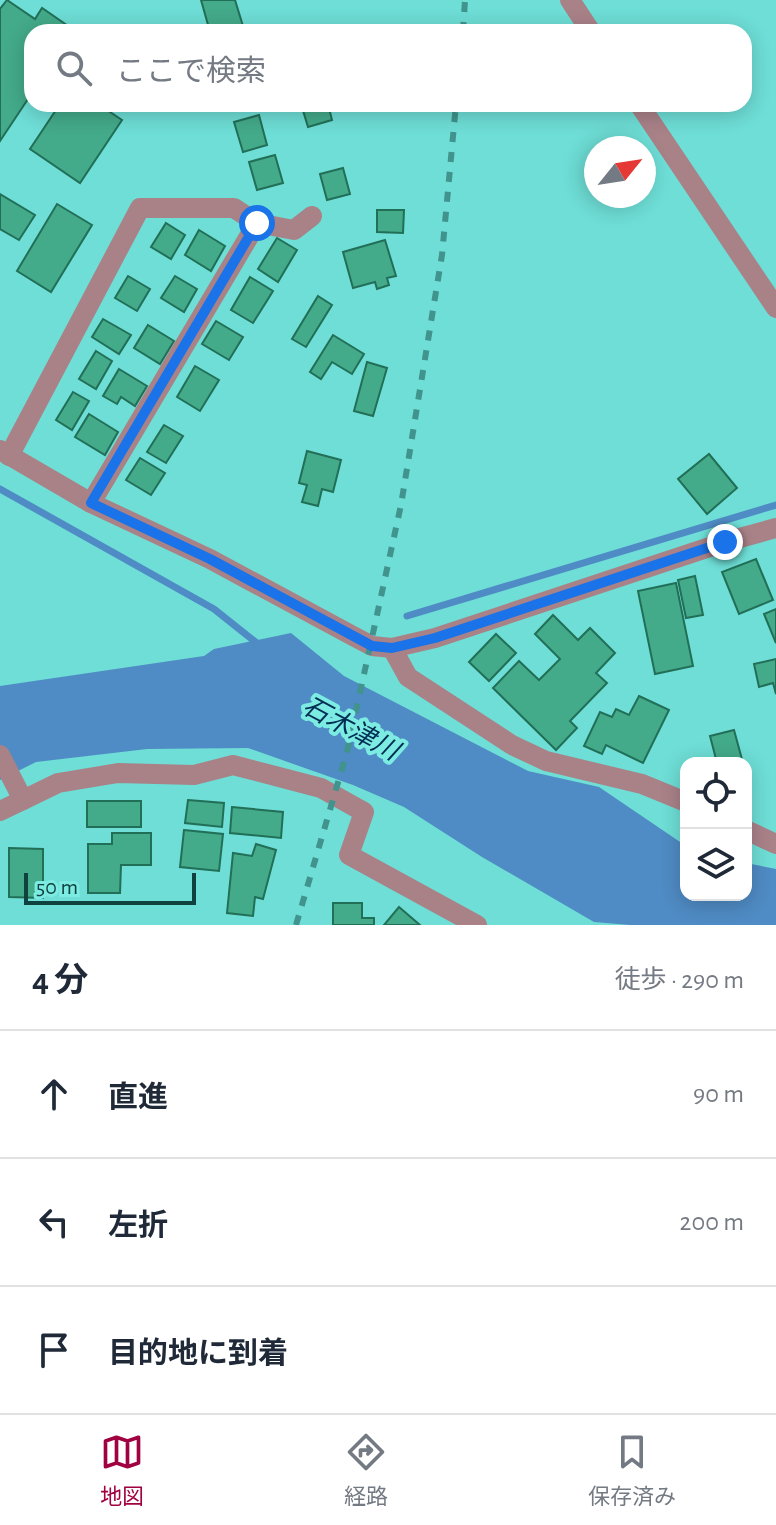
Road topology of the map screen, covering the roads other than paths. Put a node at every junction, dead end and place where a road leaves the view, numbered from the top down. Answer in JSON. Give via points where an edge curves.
{"nodes":[{"id":1,"x":570,"y":0,"type":"edge"},
{"id":2,"x":586,"y":24,"type":"edge"},
{"id":3,"x":644,"y":112,"type":"edge"},
{"id":4,"x":312,"y":216,"type":"dead end"},
{"id":5,"x":257,"y":223,"type":"junction"},
{"id":6,"x":776,"y":308,"type":"edge"},
{"id":7,"x":4,"y":453,"type":"edge"},
{"id":8,"x":91,"y":503,"type":"junction"},
{"id":9,"x":776,"y":528,"type":"edge"},
{"id":10,"x":392,"y":648,"type":"junction"},
{"id":11,"x":0,"y":755,"type":"edge"},
{"id":12,"x":23,"y":800,"type":"junction"},
{"id":13,"x":680,"y":800,"type":"edge"},
{"id":14,"x":0,"y":811,"type":"edge"},
{"id":15,"x":752,"y":833,"type":"edge"},
{"id":16,"x":776,"y":844,"type":"edge"},
{"id":17,"x":477,"y":925,"type":"edge"}],
"edges":[{"from":1,"to":2,"type":"street"},
{"from":3,"to":6,"type":"street"},
{"from":4,"to":5,"type":"street","via":[[294,230]]},
{"from":5,"to":7,"type":"street","via":[[234,208],[140,208]]},
{"from":5,"to":8,"type":"street"},
{"from":7,"to":8,"type":"street"},
{"from":8,"to":10,"type":"street","via":[[210,559],[372,646]]},
{"from":9,"to":10,"type":"street"},
{"from":10,"to":13,"type":"street","via":[[408,677],[512,745],[546,761],[642,784]]},
{"from":11,"to":12,"type":"street"},
{"from":12,"to":14,"type":"street"},
{"from":12,"to":17,"type":"street","via":[[58,783],[118,773],[194,775],[233,765],[321,788],[364,812],[349,855]]},
{"from":15,"to":16,"type":"street"}]}
